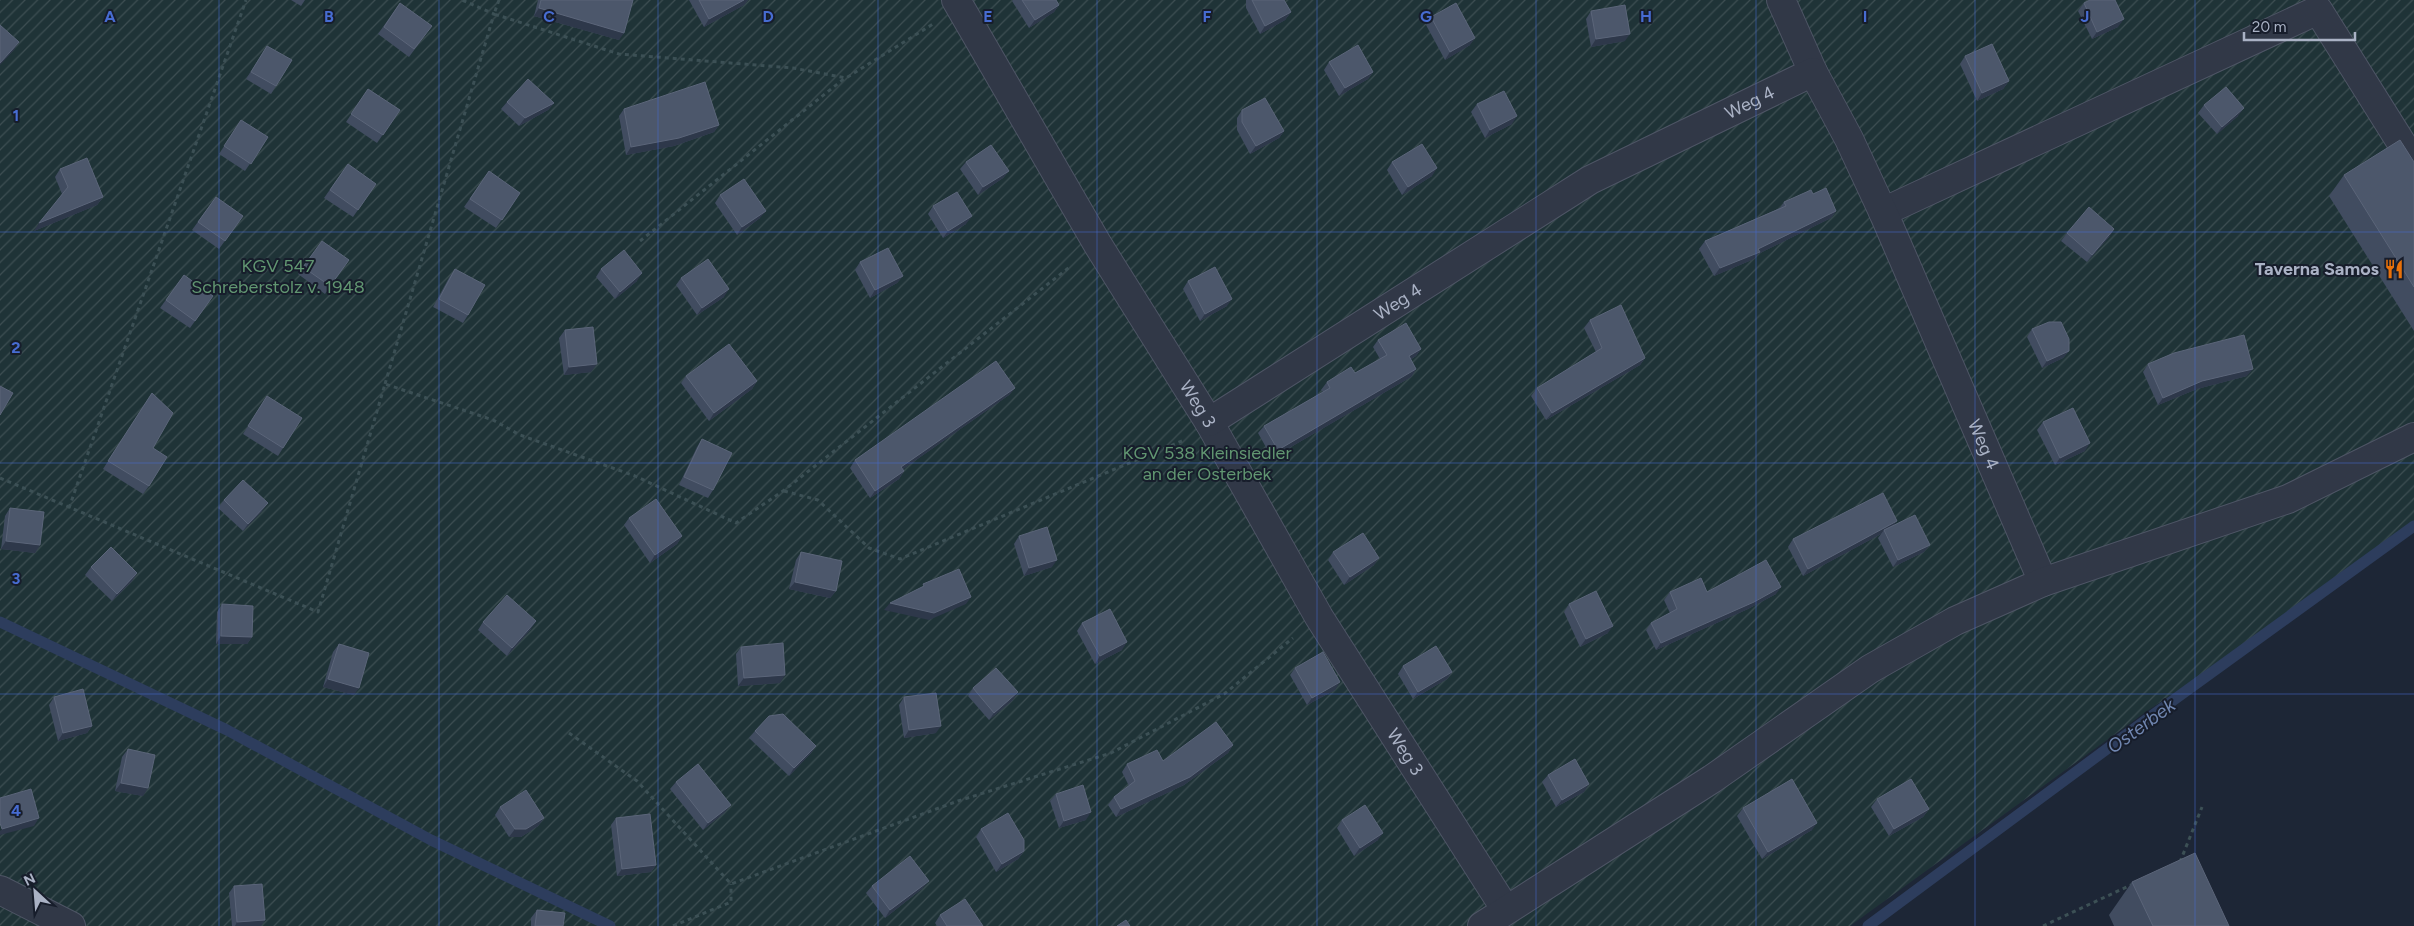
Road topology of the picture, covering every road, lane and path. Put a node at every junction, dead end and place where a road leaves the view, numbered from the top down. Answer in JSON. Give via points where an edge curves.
{"nodes":[{"id":1,"x":246,"y":0,"type":"edge"},
{"id":2,"x":462,"y":0,"type":"edge"},
{"id":3,"x":499,"y":0,"type":"edge"},
{"id":4,"x":1781,"y":0,"type":"edge"},
{"id":5,"x":958,"y":4,"type":"edge"},
{"id":6,"x":494,"y":14,"type":"junction"},
{"id":7,"x":1813,"y":72,"type":"junction"},
{"id":8,"x":846,"y":78,"type":"junction"},
{"id":9,"x":2414,"y":163,"type":"edge"},
{"id":10,"x":1884,"y":212,"type":"junction"},
{"id":11,"x":640,"y":241,"type":"dead end"},
{"id":12,"x":1098,"y":245,"type":"junction"},
{"id":13,"x":385,"y":384,"type":"junction"},
{"id":14,"x":1209,"y":422,"type":"junction"},
{"id":15,"x":2414,"y":437,"type":"edge"},
{"id":16,"x":0,"y":478,"type":"edge"},
{"id":17,"x":783,"y":491,"type":"junction"},
{"id":18,"x":69,"y":508,"type":"junction"},
{"id":19,"x":2043,"y":582,"type":"junction"},
{"id":20,"x":1319,"y":617,"type":"junction"},
{"id":21,"x":569,"y":733,"type":"dead end"},
{"id":22,"x":2202,"y":807,"type":"dead end"},
{"id":23,"x":2180,"y":862,"type":"junction"},
{"id":24,"x":2171,"y":866,"type":"edge"},
{"id":25,"x":2184,"y":870,"type":"edge"},
{"id":26,"x":2137,"y":882,"type":"edge"},
{"id":27,"x":731,"y":884,"type":"junction"},
{"id":28,"x":0,"y":890,"type":"edge"},
{"id":29,"x":1506,"y":910,"type":"junction"},
{"id":30,"x":71,"y":926,"type":"edge"},
{"id":31,"x":673,"y":926,"type":"edge"},
{"id":32,"x":1482,"y":926,"type":"edge"},
{"id":33,"x":2043,"y":926,"type":"edge"}],
"edges":[{"from":1,"to":18,"type":"path"},
{"from":2,"to":6,"type":"path"},
{"from":3,"to":6,"type":"path"},
{"from":4,"to":7,"type":"lane"},
{"from":5,"to":8,"type":"path"},
{"from":5,"to":12,"type":"lane","name":"Weg 3"},
{"from":6,"to":8,"type":"path","via":[[619,54],[793,68]]},
{"from":6,"to":13,"type":"path"},
{"from":7,"to":10,"type":"lane","name":"Weg 4"},
{"from":7,"to":14,"type":"lane","name":"Weg 4","via":[[1590,180]]},
{"from":8,"to":11,"type":"path"},
{"from":9,"to":10,"type":"lane","via":[[2318,10]]},
{"from":10,"to":19,"type":"lane","name":"Weg 4"},
{"from":12,"to":14,"type":"lane","name":"Weg 3"},
{"from":12,"to":17,"type":"path"},
{"from":13,"to":17,"type":"path","via":[[493,420],[520,435],[635,476],[736,523]]},
{"from":13,"to":18,"type":"path","via":[[318,612]]},
{"from":14,"to":17,"type":"path","via":[[1187,439],[900,560],[869,548],[818,500]]},
{"from":14,"to":20,"type":"lane","name":"Weg 3"},
{"from":15,"to":19,"type":"lane","via":[[2288,499]]},
{"from":16,"to":18,"type":"path"},
{"from":19,"to":29,"type":"lane","via":[[1955,620],[1870,669],[1712,779]]},
{"from":20,"to":27,"type":"path","via":[[1224,694],[1111,753],[958,801]]},
{"from":20,"to":29,"type":"lane","name":"Weg 3"},
{"from":21,"to":27,"type":"path","via":[[637,780]]},
{"from":22,"to":23,"type":"path"},
{"from":23,"to":24,"type":"path"},
{"from":23,"to":25,"type":"path"},
{"from":26,"to":33,"type":"path"},
{"from":27,"to":31,"type":"path","via":[[732,902]]},
{"from":28,"to":30,"type":"lane"},
{"from":29,"to":32,"type":"lane"}]}
